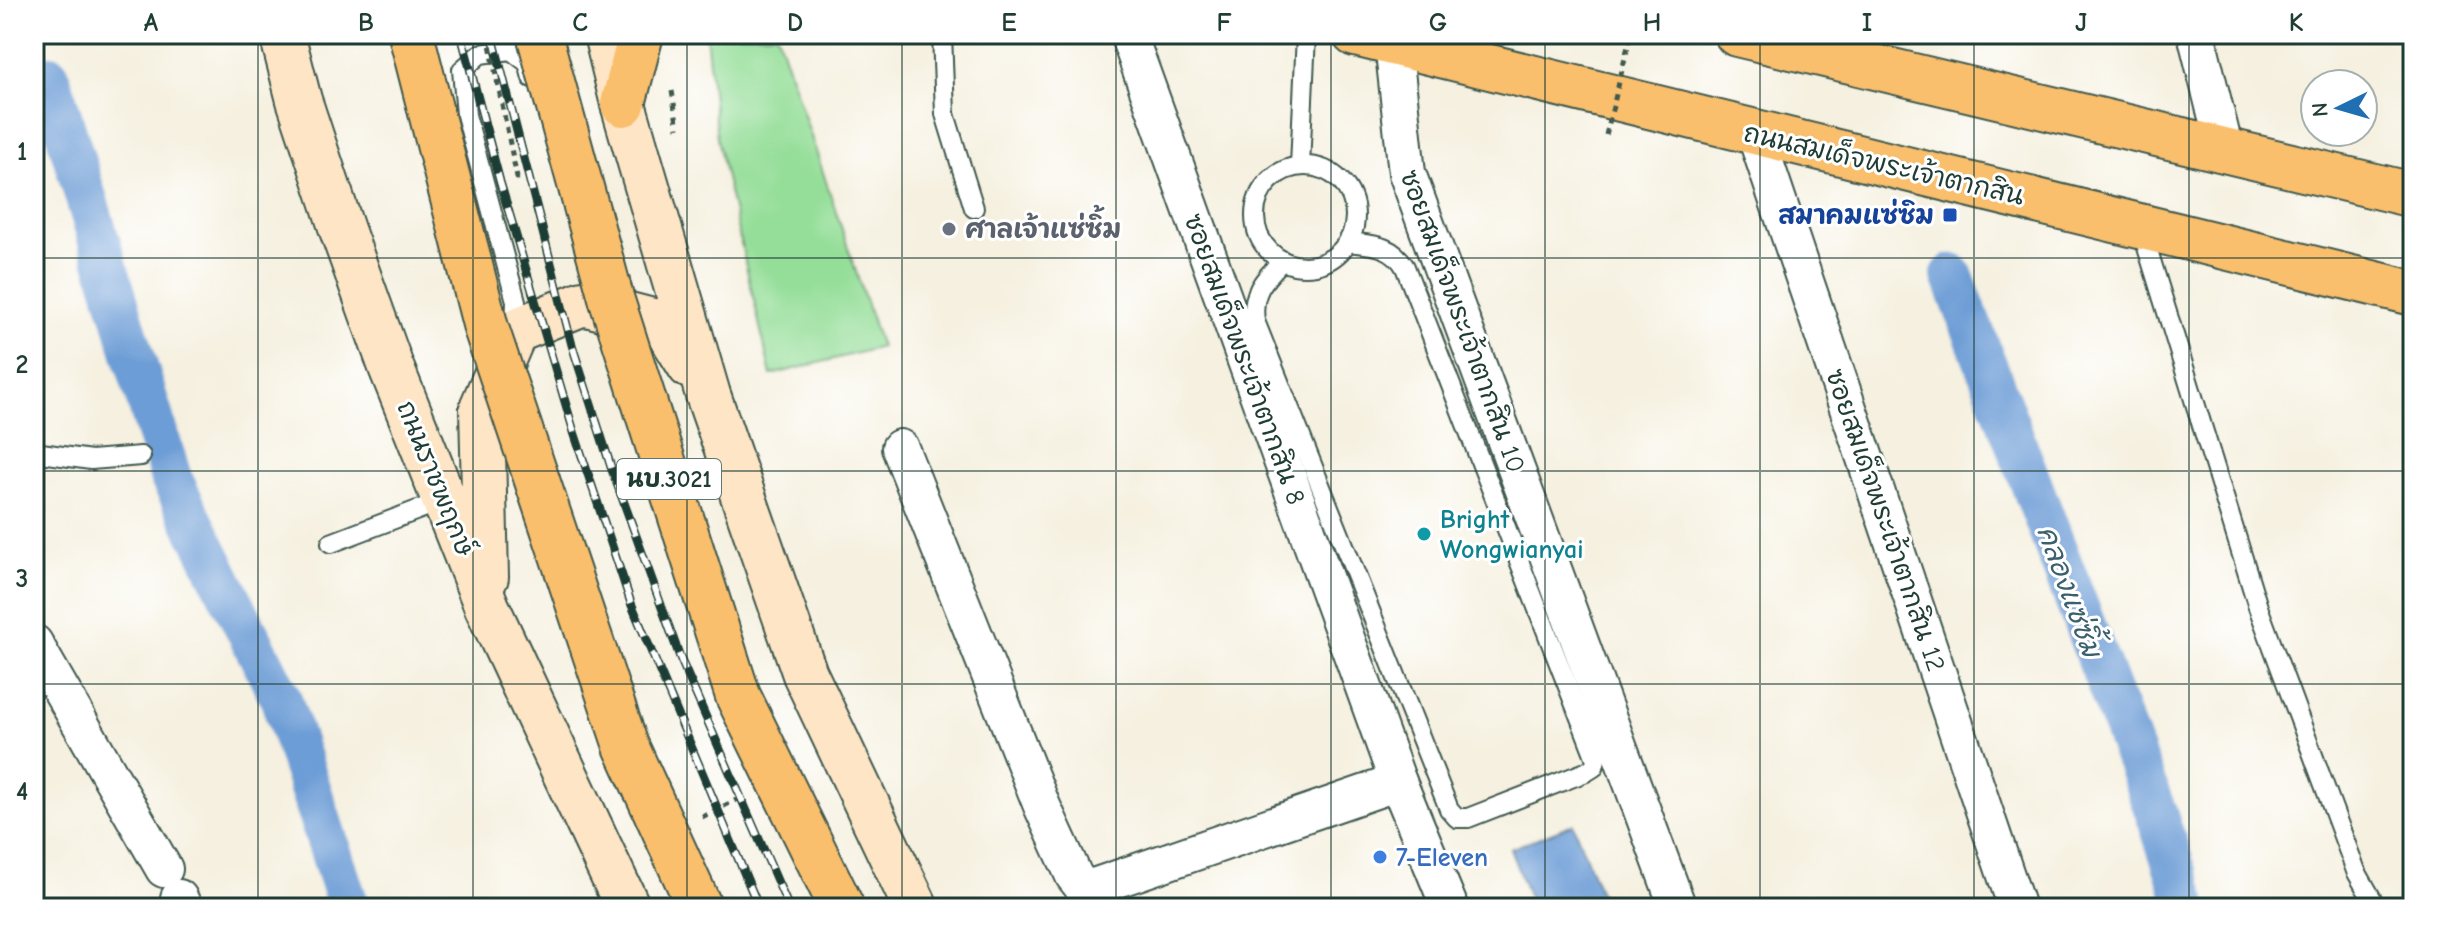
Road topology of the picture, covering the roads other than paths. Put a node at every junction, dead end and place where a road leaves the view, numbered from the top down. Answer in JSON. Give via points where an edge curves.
{"nodes":[{"id":1,"x":282,"y":34,"type":"edge"},
{"id":2,"x":411,"y":34,"type":"edge"},
{"id":3,"x":539,"y":34,"type":"edge"},
{"id":4,"x":606,"y":34,"type":"edge"},
{"id":5,"x":641,"y":34,"type":"edge"},
{"id":6,"x":942,"y":34,"type":"edge"},
{"id":7,"x":1128,"y":34,"type":"edge"},
{"id":8,"x":1306,"y":34,"type":"edge"},
{"id":9,"x":1737,"y":34,"type":"edge"},
{"id":10,"x":2196,"y":34,"type":"edge"},
{"id":11,"x":1374,"y":38,"type":"edge"},
{"id":12,"x":535,"y":90,"type":"dead end"},
{"id":13,"x":623,"y":104,"type":"junction"},
{"id":14,"x":1755,"y":133,"type":"junction"},
{"id":15,"x":2225,"y":150,"type":"junction"},
{"id":16,"x":1300,"y":166,"type":"junction"},
{"id":17,"x":2413,"y":195,"type":"edge"},
{"id":18,"x":974,"y":208,"type":"dead end"},
{"id":19,"x":2141,"y":225,"type":"junction"},
{"id":20,"x":1348,"y":242,"type":"junction"},
{"id":21,"x":1282,"y":261,"type":"junction"},
{"id":22,"x":584,"y":268,"type":"dead end"},
{"id":23,"x":2413,"y":293,"type":"edge"},
{"id":24,"x":627,"y":314,"type":"junction"},
{"id":25,"x":515,"y":331,"type":"junction"},
{"id":26,"x":708,"y":395,"type":"junction"},
{"id":27,"x":900,"y":448,"type":"dead end"},
{"id":28,"x":34,"y":452,"type":"edge"},
{"id":29,"x":141,"y":456,"type":"dead end"},
{"id":30,"x":444,"y":500,"type":"junction"},
{"id":31,"x":331,"y":543,"type":"dead end"},
{"id":32,"x":487,"y":607,"type":"junction"},
{"id":33,"x":34,"y":643,"type":"edge"},
{"id":34,"x":1398,"y":782,"type":"junction"},
{"id":35,"x":176,"y":892,"type":"edge"},
{"id":36,"x":628,"y":908,"type":"edge"},
{"id":37,"x":700,"y":908,"type":"edge"},
{"id":38,"x":842,"y":908,"type":"edge"},
{"id":39,"x":916,"y":908,"type":"edge"},
{"id":40,"x":1450,"y":908,"type":"edge"},
{"id":41,"x":1678,"y":908,"type":"edge"},
{"id":42,"x":2017,"y":908,"type":"edge"},
{"id":43,"x":2377,"y":908,"type":"edge"}],
"edges":[{"from":1,"to":30,"type":"main road","name":"ถนนราชพฤกษ์","via":[[342,230]]},
{"from":2,"to":37,"type":"main road","bridge":true,"via":[[486,328],[626,746]]},
{"from":3,"to":38,"type":"main road","number":"นบ.3021","bridge":true,"via":[[612,301],[738,696]]},
{"from":4,"to":13,"type":"main road","number":"นบ.3021"},
{"from":5,"to":13,"type":"main road"},
{"from":6,"to":18,"type":"lane","via":[[945,114]]},
{"from":7,"to":34,"type":"street","name":"ซอยสมเด็จพระเจ้าตากสิน 8"},
{"from":8,"to":16,"type":"lane"},
{"from":9,"to":15,"type":"main road"},
{"from":10,"to":15,"type":"street"},
{"from":11,"to":14,"type":"main road","name":"ถนนสมเด็จพระเจ้าตากสิน"},
{"from":11,"to":41,"type":"street","name":"ซอยสมเด็จพระเจ้าตากสิน 10","via":[[1407,173]]},
{"from":12,"to":25,"type":"lane","via":[[528,63],[511,50],[480,54],[462,70],[466,115],[516,301]]},
{"from":13,"to":26,"type":"main road","number":"นบ.3021"},
{"from":14,"to":19,"type":"main road","name":"ถนนสมเด็จพระเจ้าตากสิน"},
{"from":14,"to":42,"type":"street","name":"ซอยสมเด็จพระเจ้าตากสิน 12"},
{"from":15,"to":17,"type":"main road"},
{"from":16,"to":20,"type":"lane","via":[[1328,171],[1342,181],[1355,211]]},
{"from":16,"to":21,"type":"lane","via":[[1281,171],[1268,182],[1254,211],[1263,244]]},
{"from":19,"to":23,"type":"main road","name":"ถนนสมเด็จพระเจ้าตากสิน"},
{"from":19,"to":43,"type":"lane","via":[[2258,607],[2356,871]]},
{"from":20,"to":21,"type":"lane","via":[[1323,264],[1306,267]]},
{"from":20,"to":21,"type":"lane","via":[[1388,248],[1405,267],[1596,759],[1586,772],[1468,818],[1457,818],[1449,809],[1255,321],[1258,288]]},
{"from":22,"to":24,"type":"lane","via":[[596,295]]},
{"from":24,"to":25,"type":"main road","via":[[583,303]]},
{"from":24,"to":26,"type":"main road","via":[[664,324]]},
{"from":25,"to":32,"type":"main road","via":[[482,408]]},
{"from":26,"to":39,"type":"main road","number":"นบ.3021","via":[[805,674]]},
{"from":27,"to":34,"type":"street","via":[[1042,806],[1085,890]]},
{"from":28,"to":29,"type":"lane","via":[[91,460]]},
{"from":30,"to":31,"type":"lane"},
{"from":30,"to":32,"type":"main road","name":"ถนนราชพฤกษ์"},
{"from":32,"to":36,"type":"main road","name":"ถนนราชพฤกษ์"},
{"from":33,"to":35,"type":"street"},
{"from":34,"to":40,"type":"street","name":"ซอยสมเด็จพระเจ้าตากสิน 8"}]}
